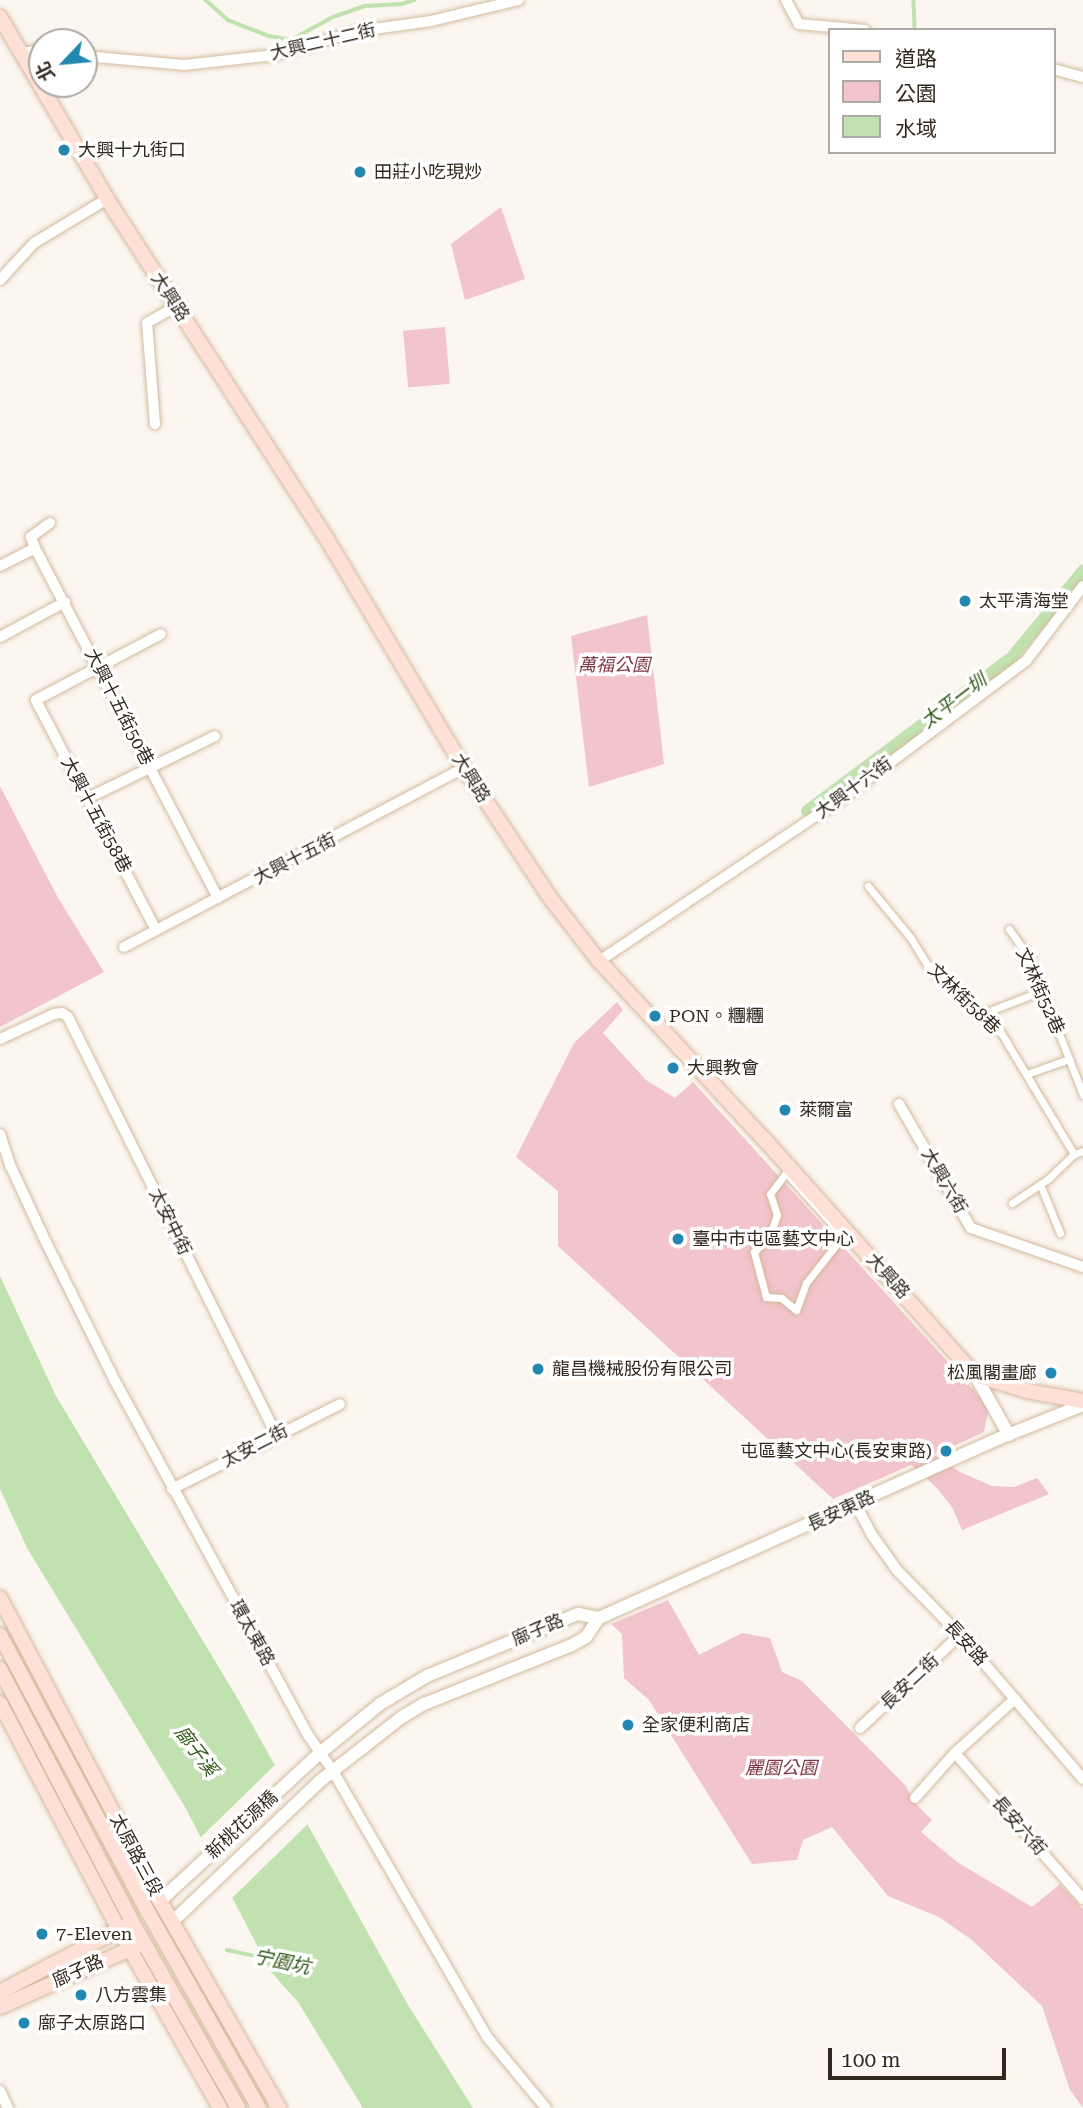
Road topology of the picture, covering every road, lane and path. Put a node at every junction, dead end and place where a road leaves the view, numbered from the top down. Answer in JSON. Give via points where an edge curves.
{"nodes":[{"id":1,"x":519,"y":0,"type":"edge"},
{"id":2,"x":786,"y":0,"type":"edge"},
{"id":3,"x":0,"y":17,"type":"edge"},
{"id":4,"x":843,"y":28,"type":"edge"},
{"id":5,"x":28,"y":51,"type":"edge"},
{"id":6,"x":22,"y":52,"type":"junction"},
{"id":7,"x":98,"y":57,"type":"edge"},
{"id":8,"x":1055,"y":70,"type":"edge"},
{"id":9,"x":1083,"y":77,"type":"edge"},
{"id":10,"x":107,"y":199,"type":"junction"},
{"id":11,"x":0,"y":279,"type":"edge"},
{"id":12,"x":176,"y":306,"type":"junction"},
{"id":13,"x":155,"y":424,"type":"dead end"},
{"id":14,"x":50,"y":523,"type":"dead end"},
{"id":15,"x":35,"y":548,"type":"junction"},
{"id":16,"x":0,"y":566,"type":"edge"},
{"id":17,"x":1083,"y":586,"type":"edge"},
{"id":18,"x":65,"y":602,"type":"junction"},
{"id":19,"x":161,"y":634,"type":"dead end"},
{"id":20,"x":0,"y":637,"type":"edge"},
{"id":21,"x":98,"y":667,"type":"junction"},
{"id":22,"x":215,"y":736,"type":"dead end"},
{"id":23,"x":149,"y":768,"type":"junction"},
{"id":24,"x":464,"y":768,"type":"junction"},
{"id":25,"x":88,"y":798,"type":"junction"},
{"id":26,"x":868,"y":886,"type":"dead end"},
{"id":27,"x":218,"y":898,"type":"junction"},
{"id":28,"x":1009,"y":929,"type":"dead end"},
{"id":29,"x":156,"y":930,"type":"junction"},
{"id":30,"x":124,"y":947,"type":"dead end"},
{"id":31,"x":599,"y":961,"type":"junction"},
{"id":32,"x":1042,"y":991,"type":"junction"},
{"id":33,"x":979,"y":1014,"type":"junction"},
{"id":34,"x":0,"y":1039,"type":"edge"},
{"id":35,"x":1069,"y":1059,"type":"junction"},
{"id":36,"x":1027,"y":1074,"type":"junction"},
{"id":37,"x":1083,"y":1095,"type":"edge"},
{"id":38,"x":899,"y":1104,"type":"dead end"},
{"id":39,"x":0,"y":1134,"type":"edge"},
{"id":40,"x":1083,"y":1151,"type":"edge"},
{"id":41,"x":1074,"y":1154,"type":"junction"},
{"id":42,"x":1040,"y":1184,"type":"junction"},
{"id":43,"x":1013,"y":1203,"type":"dead end"},
{"id":44,"x":1060,"y":1233,"type":"dead end"},
{"id":45,"x":754,"y":1252,"type":"joint"},
{"id":46,"x":1083,"y":1266,"type":"edge"},
{"id":47,"x":975,"y":1376,"type":"junction"},
{"id":48,"x":1083,"y":1403,"type":"edge"},
{"id":49,"x":340,"y":1404,"type":"dead end"},
{"id":50,"x":276,"y":1435,"type":"junction"},
{"id":51,"x":1009,"y":1435,"type":"junction"},
{"id":52,"x":172,"y":1489,"type":"junction"},
{"id":53,"x":855,"y":1503,"type":"junction"},
{"id":54,"x":0,"y":1598,"type":"edge"},
{"id":55,"x":599,"y":1618,"type":"junction"},
{"id":56,"x":0,"y":1634,"type":"edge"},
{"id":57,"x":960,"y":1635,"type":"junction"},
{"id":58,"x":0,"y":1670,"type":"edge"},
{"id":59,"x":1015,"y":1699,"type":"junction"},
{"id":60,"x":0,"y":1703,"type":"edge"},
{"id":61,"x":860,"y":1728,"type":"dead end"},
{"id":62,"x":320,"y":1752,"type":"junction"},
{"id":63,"x":956,"y":1753,"type":"junction"},
{"id":64,"x":309,"y":1762,"type":"joint"},
{"id":65,"x":333,"y":1771,"type":"junction"},
{"id":66,"x":1083,"y":1779,"type":"edge"},
{"id":67,"x":320,"y":1781,"type":"joint"},
{"id":68,"x":915,"y":1798,"type":"dead end"},
{"id":69,"x":174,"y":1889,"type":"joint"},
{"id":70,"x":1083,"y":1899,"type":"edge"},
{"id":71,"x":160,"y":1901,"type":"junction"},
{"id":72,"x":187,"y":1907,"type":"joint"},
{"id":73,"x":148,"y":1912,"type":"junction"},
{"id":74,"x":132,"y":1922,"type":"junction"},
{"id":75,"x":166,"y":1927,"type":"junction"},
{"id":76,"x":119,"y":1930,"type":"junction"},
{"id":77,"x":138,"y":1946,"type":"junction"},
{"id":78,"x":0,"y":1992,"type":"edge"},
{"id":79,"x":0,"y":2007,"type":"edge"},
{"id":80,"x":0,"y":2091,"type":"edge"},
{"id":81,"x":8,"y":2108,"type":"edge"},
{"id":82,"x":220,"y":2108,"type":"edge"},
{"id":83,"x":238,"y":2108,"type":"edge"},
{"id":84,"x":259,"y":2108,"type":"edge"},
{"id":85,"x":279,"y":2108,"type":"edge"},
{"id":86,"x":546,"y":2108,"type":"edge"}],
"edges":[{"from":1,"to":7,"type":"street","name":"大興二十二街","via":[[359,31],[274,55],[184,65]]},
{"from":2,"to":4,"type":"street","via":[[799,24]]},
{"from":3,"to":6,"type":"main road","name":"大興路"},
{"from":5,"to":6,"type":"street"},
{"from":6,"to":10,"type":"main road","name":"大興路"},
{"from":8,"to":9,"type":"street"},
{"from":10,"to":11,"type":"street","via":[[34,243]]},
{"from":10,"to":12,"type":"main road","name":"大興路"},
{"from":12,"to":13,"type":"street","via":[[147,323]]},
{"from":12,"to":24,"type":"main road","name":"大興路","via":[[328,541]]},
{"from":14,"to":15,"type":"street","via":[[31,537]]},
{"from":15,"to":16,"type":"street"},
{"from":15,"to":18,"type":"street","name":"大興十五街50巷"},
{"from":17,"to":31,"type":"street","name":"大興十六街","via":[[1026,661],[848,794]]},
{"from":18,"to":20,"type":"street"},
{"from":18,"to":21,"type":"street","name":"大興十五街50巷"},
{"from":19,"to":21,"type":"street"},
{"from":21,"to":23,"type":"street","name":"大興十五街50巷"},
{"from":21,"to":25,"type":"street","name":"大興十五街58巷","via":[[36,700]]},
{"from":22,"to":23,"type":"street"},
{"from":23,"to":25,"type":"street"},
{"from":23,"to":27,"type":"street","name":"大興十五街50巷"},
{"from":24,"to":27,"type":"street","name":"大興十五街"},
{"from":24,"to":31,"type":"main road","name":"大興路","via":[[551,899]]},
{"from":25,"to":29,"type":"street","name":"大興十五街58巷"},
{"from":26,"to":33,"type":"street","name":"文林街58巷","via":[[932,971]]},
{"from":27,"to":29,"type":"street","name":"大興十五街"},
{"from":28,"to":32,"type":"street","name":"文林街52巷","via":[[1030,959]]},
{"from":29,"to":30,"type":"street","name":"大興十五街"},
{"from":31,"to":47,"type":"main road","name":"大興路"},
{"from":32,"to":33,"type":"street"},
{"from":32,"to":35,"type":"street","name":"文林街52巷"},
{"from":33,"to":36,"type":"street","name":"文林街58巷","via":[[1000,1031]]},
{"from":34,"to":50,"type":"street","name":"太安中街","via":[[62,1013],[77,1031]]},
{"from":35,"to":36,"type":"street"},
{"from":35,"to":37,"type":"street","name":"文林街52巷"},
{"from":36,"to":41,"type":"street","name":"文林街58巷"},
{"from":38,"to":46,"type":"street","name":"大興六街","via":[[971,1228]]},
{"from":39,"to":52,"type":"street","name":"環太東路","via":[[43,1236]]},
{"from":40,"to":41,"type":"street"},
{"from":41,"to":42,"type":"street"},
{"from":42,"to":43,"type":"street"},
{"from":42,"to":44,"type":"street"},
{"from":45,"to":45,"type":"street","via":[[770,1235],[777,1215],[770,1195],[786,1174],[843,1236],[806,1283],[796,1310],[781,1298],[766,1297]]},
{"from":47,"to":48,"type":"main road"},
{"from":47,"to":51,"type":"street"},
{"from":48,"to":51,"type":"street","name":"長安東路"},
{"from":49,"to":50,"type":"street","name":"太安二街"},
{"from":50,"to":52,"type":"street","name":"太安二街"},
{"from":51,"to":53,"type":"street","name":"長安東路"},
{"from":52,"to":62,"type":"street","name":"環太東路"},
{"from":53,"to":55,"type":"street","name":"長安東路"},
{"from":53,"to":57,"type":"street","name":"長安路","via":[[897,1570]]},
{"from":54,"to":71,"type":"main road","name":"太原路三段"},
{"from":55,"to":62,"type":"street","name":"廍子路","via":[[578,1614],[418,1680]]},
{"from":55,"to":65,"type":"street","name":"廍子路","via":[[586,1637],[570,1646],[424,1704]]},
{"from":56,"to":73,"type":"main road","name":"太原路三段"},
{"from":57,"to":59,"type":"street","name":"長安路"},
{"from":57,"to":61,"type":"street","name":"長安二街"},
{"from":58,"to":74,"type":"main road","name":"太原路三段"},
{"from":59,"to":63,"type":"street"},
{"from":59,"to":66,"type":"street","name":"長安路"},
{"from":60,"to":76,"type":"main road","name":"太原路三段"},
{"from":62,"to":64,"type":"street","name":"廍子路"},
{"from":62,"to":65,"type":"street","name":"環太東路"},
{"from":63,"to":68,"type":"street"},
{"from":63,"to":70,"type":"street","name":"長安六街"},
{"from":64,"to":69,"type":"street","name":"新桃花源橋"},
{"from":65,"to":67,"type":"street","name":"廍子路"},
{"from":65,"to":86,"type":"street","name":"環太東路","via":[[481,2028]]},
{"from":67,"to":72,"type":"street","name":"新桃花源橋"},
{"from":69,"to":71,"type":"street","name":"廍子路"},
{"from":71,"to":73,"type":"main road","name":"廍子路"},
{"from":71,"to":75,"type":"main road","name":"太原路三段"},
{"from":72,"to":75,"type":"street","name":"廍子路"},
{"from":73,"to":74,"type":"main road","name":"廍子路"},
{"from":73,"to":75,"type":"main road","name":"太原路三段"},
{"from":74,"to":76,"type":"main road","name":"廍子路"},
{"from":74,"to":77,"type":"main road","name":"太原路三段"},
{"from":75,"to":77,"type":"main road","name":"廍子路"},
{"from":75,"to":84,"type":"main road","name":"太原路三段"},
{"from":75,"to":85,"type":"main road","name":"太原路三段"},
{"from":76,"to":77,"type":"main road","name":"太原路三段"},
{"from":76,"to":78,"type":"main road","name":"廍子路"},
{"from":77,"to":79,"type":"main road","name":"廍子路"},
{"from":77,"to":82,"type":"main road","name":"太原路三段"},
{"from":77,"to":83,"type":"main road","name":"太原路三段"},
{"from":80,"to":81,"type":"street"}]}
